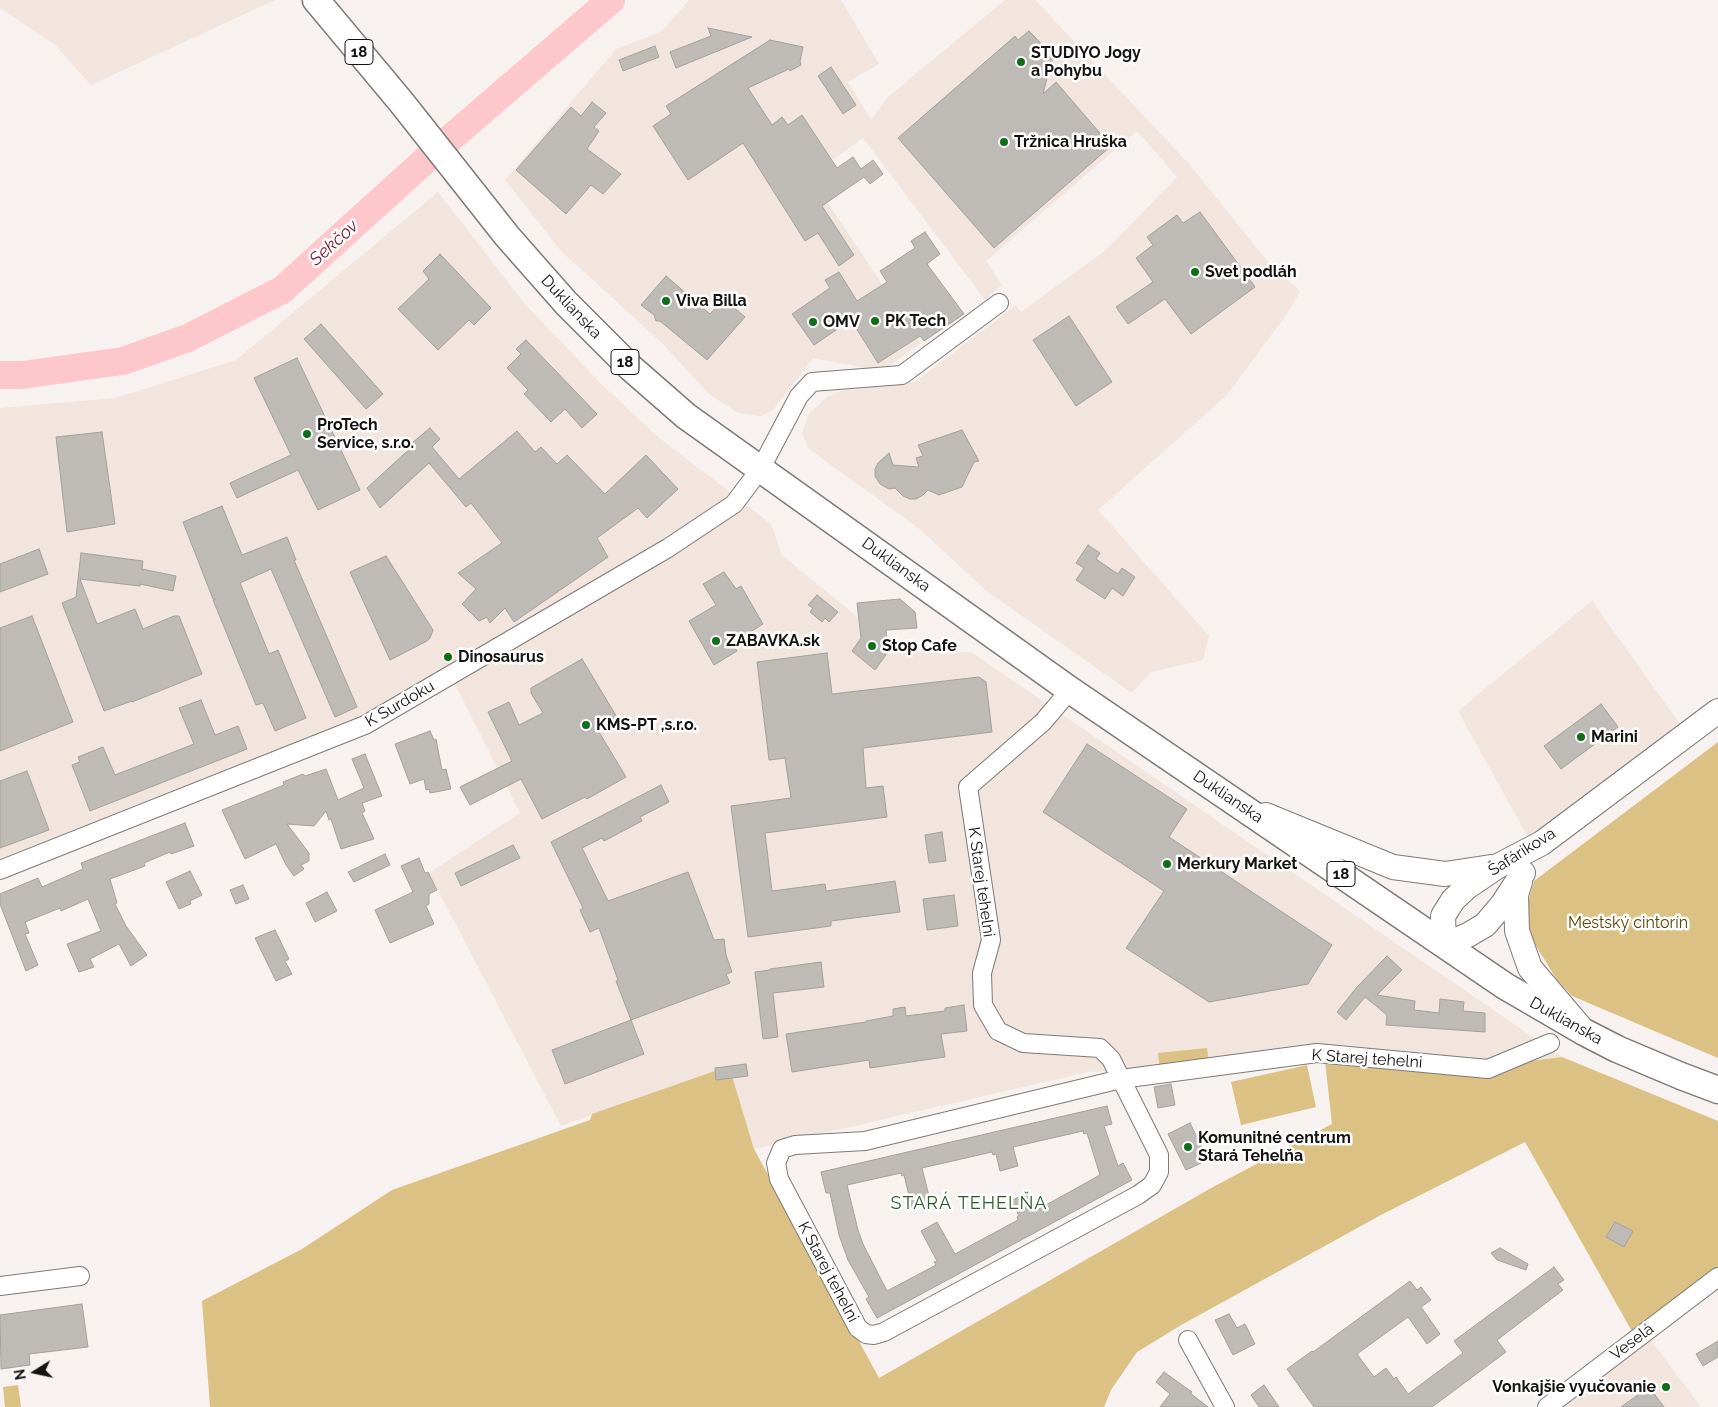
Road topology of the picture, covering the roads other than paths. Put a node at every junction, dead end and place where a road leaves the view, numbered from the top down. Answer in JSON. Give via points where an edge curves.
{"nodes":[{"id":1,"x":316,"y":0,"type":"edge"},
{"id":2,"x":999,"y":303,"type":"dead end"},
{"id":3,"x":760,"y":468,"type":"junction"},
{"id":4,"x":1070,"y":690,"type":"junction"},
{"id":5,"x":1718,"y":711,"type":"edge"},
{"id":6,"x":1238,"y":804,"type":"junction"},
{"id":7,"x":1542,"y":843,"type":"junction"},
{"id":8,"x":1498,"y":866,"type":"junction"},
{"id":9,"x":0,"y":870,"type":"edge"},
{"id":10,"x":1523,"y":873,"type":"junction"},
{"id":11,"x":1444,"y":945,"type":"junction"},
{"id":12,"x":1584,"y":1032,"type":"junction"},
{"id":13,"x":1550,"y":1043,"type":"dead end"},
{"id":14,"x":1121,"y":1079,"type":"junction"},
{"id":15,"x":1718,"y":1090,"type":"edge"},
{"id":16,"x":80,"y":1276,"type":"dead end"},
{"id":17,"x":1718,"y":1277,"type":"edge"},
{"id":18,"x":0,"y":1286,"type":"edge"},
{"id":19,"x":1188,"y":1340,"type":"dead end"},
{"id":20,"x":1225,"y":1407,"type":"edge"},
{"id":21,"x":1547,"y":1407,"type":"edge"}],
"edges":[{"from":1,"to":3,"type":"main road","name":"Duklianska","number":"18","via":[[566,303],[624,362],[686,416]]},
{"from":2,"to":3,"type":"street","via":[[902,374],[812,382],[799,396]]},
{"from":3,"to":4,"type":"main road","name":"Duklianska","number":"18"},
{"from":3,"to":9,"type":"street","name":"K Surdoku","via":[[734,504],[668,548],[365,725]]},
{"from":4,"to":6,"type":"main road","name":"Duklianska","number":"18"},
{"from":4,"to":14,"type":"street","name":"K Starej tehelni","via":[[1042,722],[968,787],[991,940],[982,974],[983,1005],[998,1030],[1023,1043],[1100,1048],[1111,1059]]},
{"from":5,"to":7,"type":"street","name":"Šafárikova"},
{"from":6,"to":8,"type":"street","via":[[1393,867],[1445,874]]},
{"from":6,"to":11,"type":"main road","name":"Duklianska","number":"18"},
{"from":7,"to":8,"type":"street","name":"Šafárikova"},
{"from":7,"to":10,"type":"street","name":"Šafárikova"},
{"from":8,"to":11,"type":"street","name":"Šafárikova","via":[[1453,900],[1443,916]]},
{"from":10,"to":11,"type":"street","name":"Šafárikova","via":[[1485,925]]},
{"from":10,"to":12,"type":"street","via":[[1516,895],[1517,931],[1530,968]]},
{"from":11,"to":12,"type":"main road","name":"Duklianska","number":"18","via":[[1505,986]]},
{"from":12,"to":15,"type":"main road","name":"Duklianska","number":"18"},
{"from":13,"to":14,"type":"street","name":"K Starej tehelni","via":[[1488,1069],[1317,1053]]},
{"from":14,"to":14,"type":"street","name":"K Starej tehelni","via":[[1159,1155],[1159,1172],[1152,1185],[884,1332],[866,1334],[858,1328],[779,1179],[776,1164],[782,1149],[795,1145],[865,1141]]},
{"from":16,"to":18,"type":"street"},
{"from":17,"to":21,"type":"street","name":"Veselá"},
{"from":19,"to":20,"type":"street"}]}
